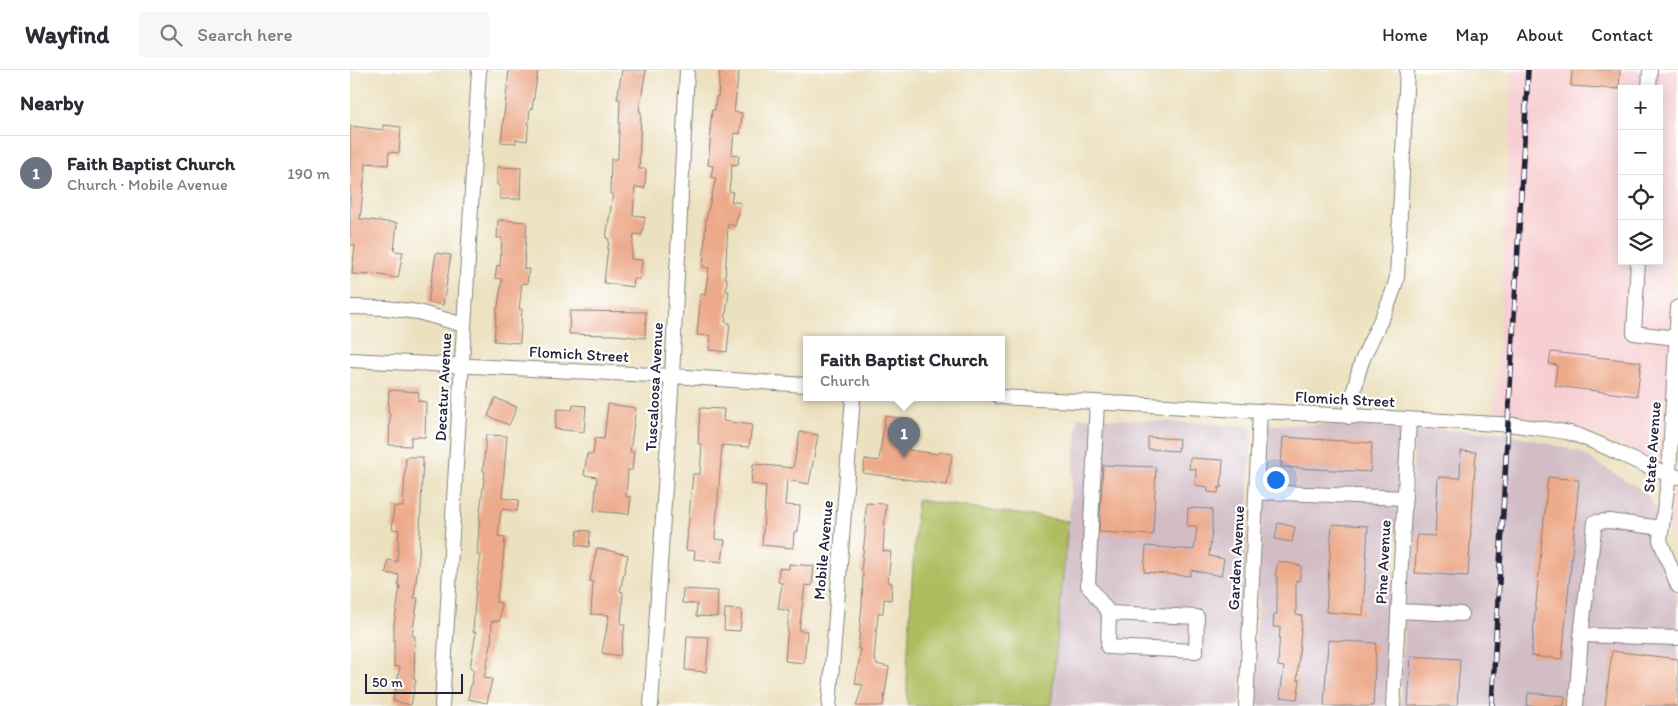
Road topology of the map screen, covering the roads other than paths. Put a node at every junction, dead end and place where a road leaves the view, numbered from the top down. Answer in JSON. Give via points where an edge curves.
{"nodes":[{"id":1,"x":479,"y":70,"type":"edge"},
{"id":2,"x":687,"y":70,"type":"edge"},
{"id":3,"x":1407,"y":70,"type":"edge"},
{"id":4,"x":1650,"y":70,"type":"edge"},
{"id":5,"x":1649,"y":85,"type":"edge"},
{"id":6,"x":1638,"y":265,"type":"edge"},
{"id":7,"x":350,"y":307,"type":"edge"},
{"id":8,"x":1678,"y":307,"type":"edge"},
{"id":9,"x":464,"y":325,"type":"junction"},
{"id":10,"x":1676,"y":338,"type":"junction"},
{"id":11,"x":350,"y":360,"type":"edge"},
{"id":12,"x":461,"y":366,"type":"junction"},
{"id":13,"x":672,"y":376,"type":"junction"},
{"id":14,"x":803,"y":385,"type":"edge"},
{"id":15,"x":1005,"y":397,"type":"edge"},
{"id":16,"x":853,"y":401,"type":"edge"},
{"id":17,"x":1097,"y":402,"type":"junction"},
{"id":18,"x":1260,"y":412,"type":"junction"},
{"id":19,"x":1349,"y":417,"type":"junction"},
{"id":20,"x":1409,"y":420,"type":"junction"},
{"id":21,"x":1673,"y":476,"type":"edge"},
{"id":22,"x":1256,"y":492,"type":"junction"},
{"id":23,"x":1405,"y":498,"type":"junction"},
{"id":24,"x":1661,"y":528,"type":"junction"},
{"id":25,"x":1678,"y":586,"type":"edge"},
{"id":26,"x":1398,"y":611,"type":"junction"},
{"id":27,"x":1109,"y":613,"type":"junction"},
{"id":28,"x":1461,"y":614,"type":"dead end"},
{"id":29,"x":1581,"y":635,"type":"junction"},
{"id":30,"x":1678,"y":638,"type":"edge"},
{"id":31,"x":442,"y":706,"type":"edge"},
{"id":32,"x":651,"y":706,"type":"edge"},
{"id":33,"x":829,"y":706,"type":"edge"},
{"id":34,"x":1246,"y":706,"type":"edge"},
{"id":35,"x":1393,"y":706,"type":"edge"},
{"id":36,"x":1576,"y":706,"type":"edge"}],
"edges":[{"from":1,"to":9,"type":"street","name":"Decatur Avenue"},
{"from":2,"to":13,"type":"street","name":"Tuscaloosa Avenue"},
{"from":3,"to":19,"type":"street","via":[[1396,277],[1387,308],[1362,363]]},
{"from":4,"to":5,"type":"street"},
{"from":6,"to":10,"type":"street","via":[[1634,333]]},
{"from":7,"to":9,"type":"street","via":[[418,312]]},
{"from":8,"to":10,"type":"street","name":"State Avenue"},
{"from":9,"to":12,"type":"street","name":"Decatur Avenue"},
{"from":10,"to":21,"type":"street","name":"State Avenue"},
{"from":11,"to":12,"type":"street","name":"Flomich Street"},
{"from":12,"to":13,"type":"street","name":"Flomich Street"},
{"from":12,"to":31,"type":"street","name":"Decatur Avenue"},
{"from":13,"to":14,"type":"street","name":"Flomich Street"},
{"from":13,"to":32,"type":"street","name":"Tuscaloosa Avenue"},
{"from":15,"to":17,"type":"street","name":"Flomich Street"},
{"from":16,"to":33,"type":"street","name":"Mobile Avenue"},
{"from":17,"to":18,"type":"street","name":"Flomich Street"},
{"from":17,"to":27,"type":"street","via":[[1088,585]]},
{"from":18,"to":19,"type":"street","name":"Flomich Street"},
{"from":18,"to":22,"type":"street","name":"Garden Avenue"},
{"from":19,"to":20,"type":"street","name":"Flomich Street"},
{"from":20,"to":21,"type":"street","name":"Flomich Street","via":[[1508,424],[1562,432]]},
{"from":20,"to":23,"type":"street","name":"Pine Avenue"},
{"from":21,"to":24,"type":"street","name":"State Avenue"},
{"from":22,"to":23,"type":"street"},
{"from":22,"to":34,"type":"street","name":"Garden Avenue"},
{"from":23,"to":26,"type":"street","name":"Pine Avenue"},
{"from":24,"to":25,"type":"street","name":"State Avenue","via":[[1660,540]]},
{"from":24,"to":29,"type":"street","via":[[1594,522]]},
{"from":26,"to":28,"type":"street"},
{"from":26,"to":35,"type":"street","name":"Pine Avenue"},
{"from":27,"to":27,"type":"street","via":[[1197,617],[1196,651],[1108,647]]},
{"from":29,"to":30,"type":"street"},
{"from":29,"to":36,"type":"street"}]}
